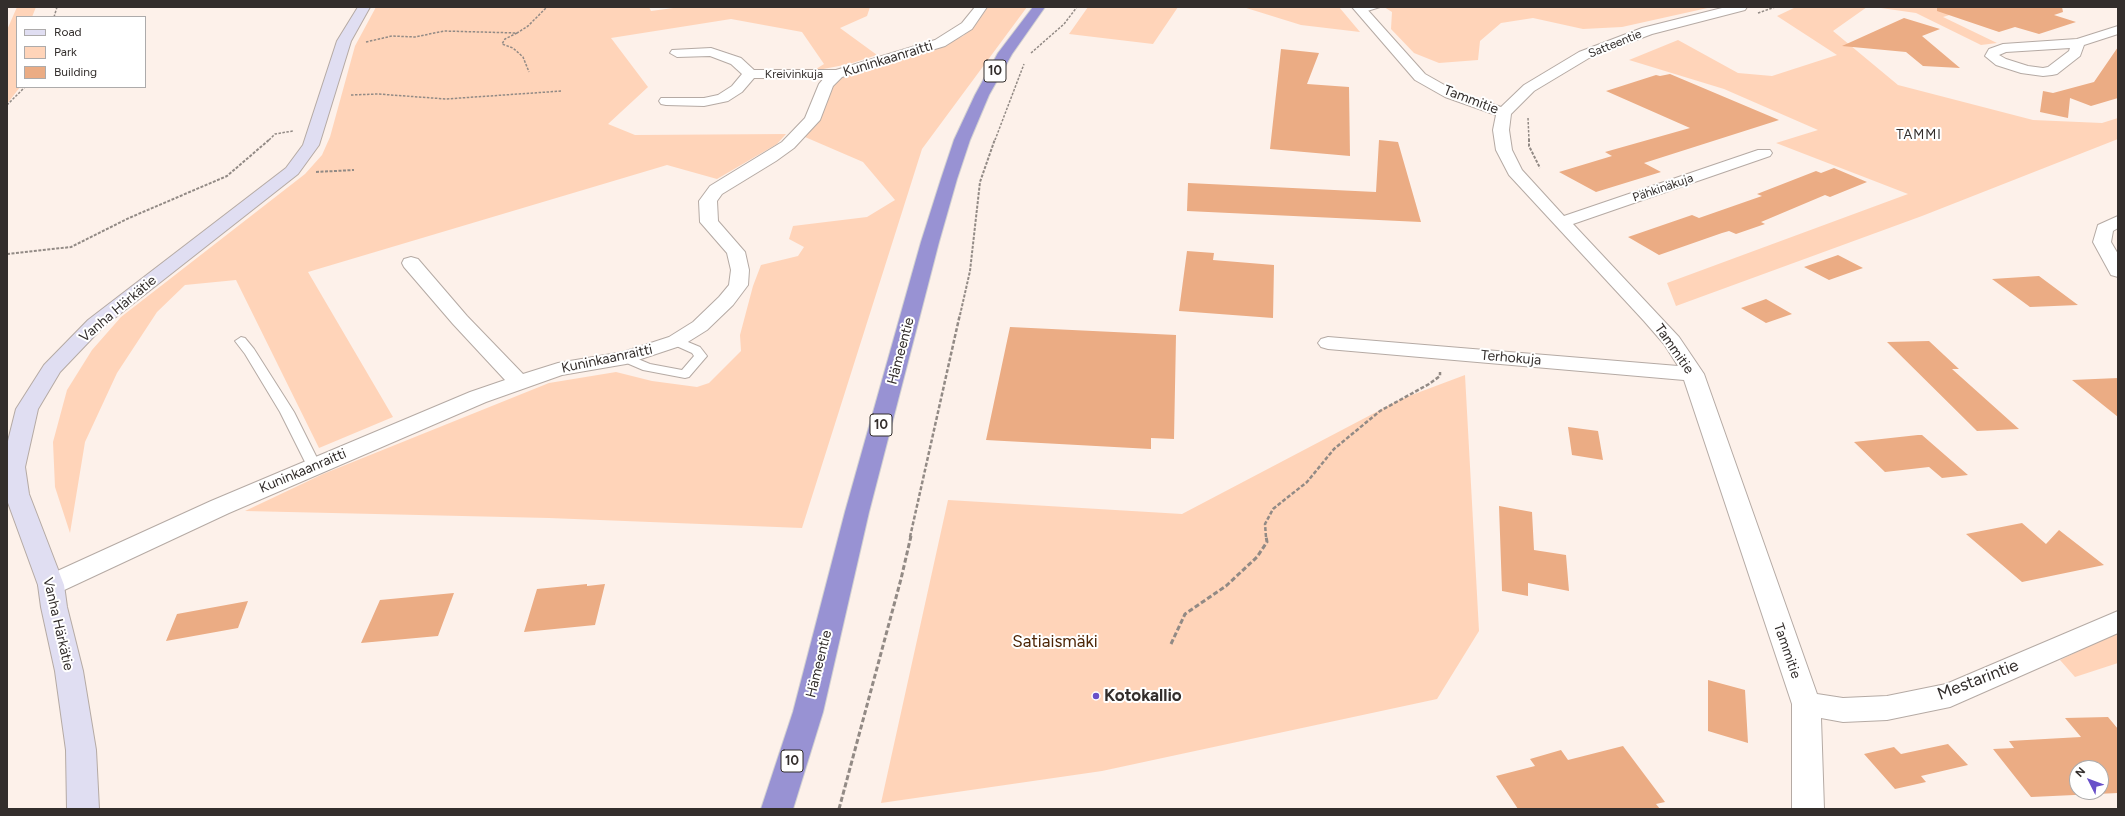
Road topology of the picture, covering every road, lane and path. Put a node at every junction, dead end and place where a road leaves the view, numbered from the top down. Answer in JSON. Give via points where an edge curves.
{"nodes":[{"id":1,"x":364,"y":7,"type":"edge"},
{"id":2,"x":547,"y":7,"type":"edge"},
{"id":3,"x":981,"y":7,"type":"edge"},
{"id":4,"x":1039,"y":7,"type":"edge"},
{"id":5,"x":1077,"y":7,"type":"edge"},
{"id":6,"x":1775,"y":7,"type":"edge"},
{"id":7,"x":1365,"y":8,"type":"edge"},
{"id":8,"x":1746,"y":11,"type":"edge"},
{"id":9,"x":2118,"y":30,"type":"edge"},
{"id":10,"x":517,"y":33,"type":"junction"},
{"id":11,"x":344,"y":41,"type":"junction"},
{"id":12,"x":2078,"y":43,"type":"junction"},
{"id":13,"x":677,"y":53,"type":"dead end"},
{"id":14,"x":1028,"y":56,"type":"dead end"},
{"id":15,"x":1025,"y":62,"type":"dead end"},
{"id":16,"x":529,"y":72,"type":"dead end"},
{"id":17,"x":750,"y":74,"type":"junction"},
{"id":18,"x":837,"y":74,"type":"junction"},
{"id":19,"x":24,"y":88,"type":"edge"},
{"id":20,"x":562,"y":91,"type":"dead end"},
{"id":21,"x":351,"y":95,"type":"dead end"},
{"id":22,"x":666,"y":101,"type":"dead end"},
{"id":23,"x":7,"y":105,"type":"edge"},
{"id":24,"x":1504,"y":113,"type":"junction"},
{"id":25,"x":1531,"y":114,"type":"dead end"},
{"id":26,"x":274,"y":134,"type":"dead end"},
{"id":27,"x":1764,"y":153,"type":"dead end"},
{"id":28,"x":354,"y":170,"type":"dead end"},
{"id":29,"x":292,"y":171,"type":"junction"},
{"id":30,"x":1543,"y":173,"type":"dead end"},
{"id":31,"x":2118,"y":221,"type":"edge"},
{"id":32,"x":1563,"y":222,"type":"junction"},
{"id":33,"x":7,"y":254,"type":"edge"},
{"id":34,"x":411,"y":263,"type":"dead end"},
{"id":35,"x":2118,"y":271,"type":"edge"},
{"id":36,"x":241,"y":341,"type":"dead end"},
{"id":37,"x":676,"y":341,"type":"junction"},
{"id":38,"x":1328,"y":343,"type":"dead end"},
{"id":39,"x":1441,"y":352,"type":"junction"},
{"id":40,"x":626,"y":358,"type":"junction"},
{"id":41,"x":1693,"y":374,"type":"junction"},
{"id":42,"x":518,"y":382,"type":"junction"},
{"id":43,"x":314,"y":466,"type":"junction"},
{"id":44,"x":51,"y":585,"type":"junction"},
{"id":45,"x":2118,"y":621,"type":"edge"},
{"id":46,"x":1171,"y":644,"type":"dead end"},
{"id":47,"x":1806,"y":704,"type":"junction"},
{"id":48,"x":808,"y":712,"type":"junction"},
{"id":49,"x":82,"y":809,"type":"edge"},
{"id":50,"x":777,"y":809,"type":"edge"},
{"id":51,"x":793,"y":809,"type":"edge"},
{"id":52,"x":839,"y":809,"type":"edge"},
{"id":53,"x":1808,"y":809,"type":"edge"}],
"edges":[{"from":1,"to":11,"type":"street","name":"Vanha Härkätie"},
{"from":2,"to":10,"type":"path"},
{"from":3,"to":18,"type":"street","name":"Kuninkaanraitti","via":[[967,26],[940,43]]},
{"from":4,"to":48,"type":"highway","name":"Hämeentie","number":"10","via":[[1005,53],[982,95],[962,140],[949,179],[859,504]]},
{"from":5,"to":14,"type":"path","via":[[1064,24]]},
{"from":6,"to":8,"type":"path"},
{"from":7,"to":24,"type":"street","name":"Tammitie","via":[[1420,77],[1450,94]]},
{"from":8,"to":24,"type":"street","name":"Satteentie","via":[[1647,31],[1584,56],[1529,88]]},
{"from":9,"to":12,"type":"street"},
{"from":10,"to":11,"type":"path","via":[[444,31],[415,37],[392,36],[362,42]]},
{"from":10,"to":16,"type":"path","via":[[505,39],[502,44],[523,57]]},
{"from":11,"to":29,"type":"street","name":"Vanha Härkätie","via":[[311,146]]},
{"from":12,"to":12,"type":"street","via":[[2075,53],[2059,67],[2047,72],[2011,66],[1992,56],[1994,52],[2003,48]]},
{"from":13,"to":17,"type":"street","name":"Kreivinkuja","via":[[711,52],[736,61]]},
{"from":15,"to":52,"type":"path","via":[[980,182],[969,278],[900,579]]},
{"from":17,"to":18,"type":"street","name":"Kreivinkuja"},
{"from":17,"to":22,"type":"street","name":"Kreivinkuja","via":[[738,89],[723,98],[704,102]]},
{"from":18,"to":37,"type":"street","name":"Kuninkaanraitti","via":[[826,84],[812,120],[788,145],[716,190],[708,201],[709,222],[736,252],[740,270],[738,285],[726,301],[700,326]]},
{"from":19,"to":23,"type":"path"},
{"from":20,"to":21,"type":"path","via":[[446,99],[378,94]]},
{"from":24,"to":32,"type":"street","name":"Tammitie","via":[[1501,130],[1504,150],[1515,172]]},
{"from":25,"to":30,"type":"path","via":[[1527,120],[1529,146]]},
{"from":26,"to":33,"type":"path","via":[[228,176],[129,218],[71,247]]},
{"from":27,"to":32,"type":"street","name":"Pähkinäkuja"},
{"from":28,"to":29,"type":"path"},
{"from":29,"to":44,"type":"street","name":"Vanha Härkätie","via":[[95,324],[51,369],[27,409],[13,467],[17,494]]},
{"from":31,"to":35,"type":"street","via":[[2104,229],[2102,242]]},
{"from":32,"to":41,"type":"street","name":"Tammitie","via":[[1672,341]]},
{"from":34,"to":42,"type":"street"},
{"from":36,"to":43,"type":"lane","via":[[286,412]]},
{"from":37,"to":40,"type":"street","name":"Kuninkaanraitti"},
{"from":37,"to":40,"type":"lane","via":[[696,350],[700,356],[685,374],[647,368]]},
{"from":38,"to":39,"type":"street","name":"Terhokuja"},
{"from":39,"to":41,"type":"street","name":"Terhokuja"},
{"from":39,"to":46,"type":"path","via":[[1440,376],[1380,411],[1334,449],[1307,482],[1273,509],[1265,524],[1267,542],[1257,558],[1226,586],[1185,614]]},
{"from":40,"to":42,"type":"street","name":"Kuninkaanraitti","via":[[558,369]]},
{"from":41,"to":47,"type":"street","name":"Tammitie"},
{"from":42,"to":43,"type":"street","name":"Kuninkaanraitti"},
{"from":43,"to":44,"type":"street","name":"Kuninkaanraitti"},
{"from":44,"to":49,"type":"street","name":"Vanha Härkätie","via":[[69,671],[81,750]]},
{"from":45,"to":47,"type":"street","name":"Mestarintie","via":[[1950,695],[1888,708],[1843,710]]},
{"from":47,"to":53,"type":"street","name":"Tammitie"},
{"from":48,"to":50,"type":"highway","name":"Hämeentie","number":"10"},
{"from":48,"to":51,"type":"highway","name":"Hämeentie","number":"10"}]}
